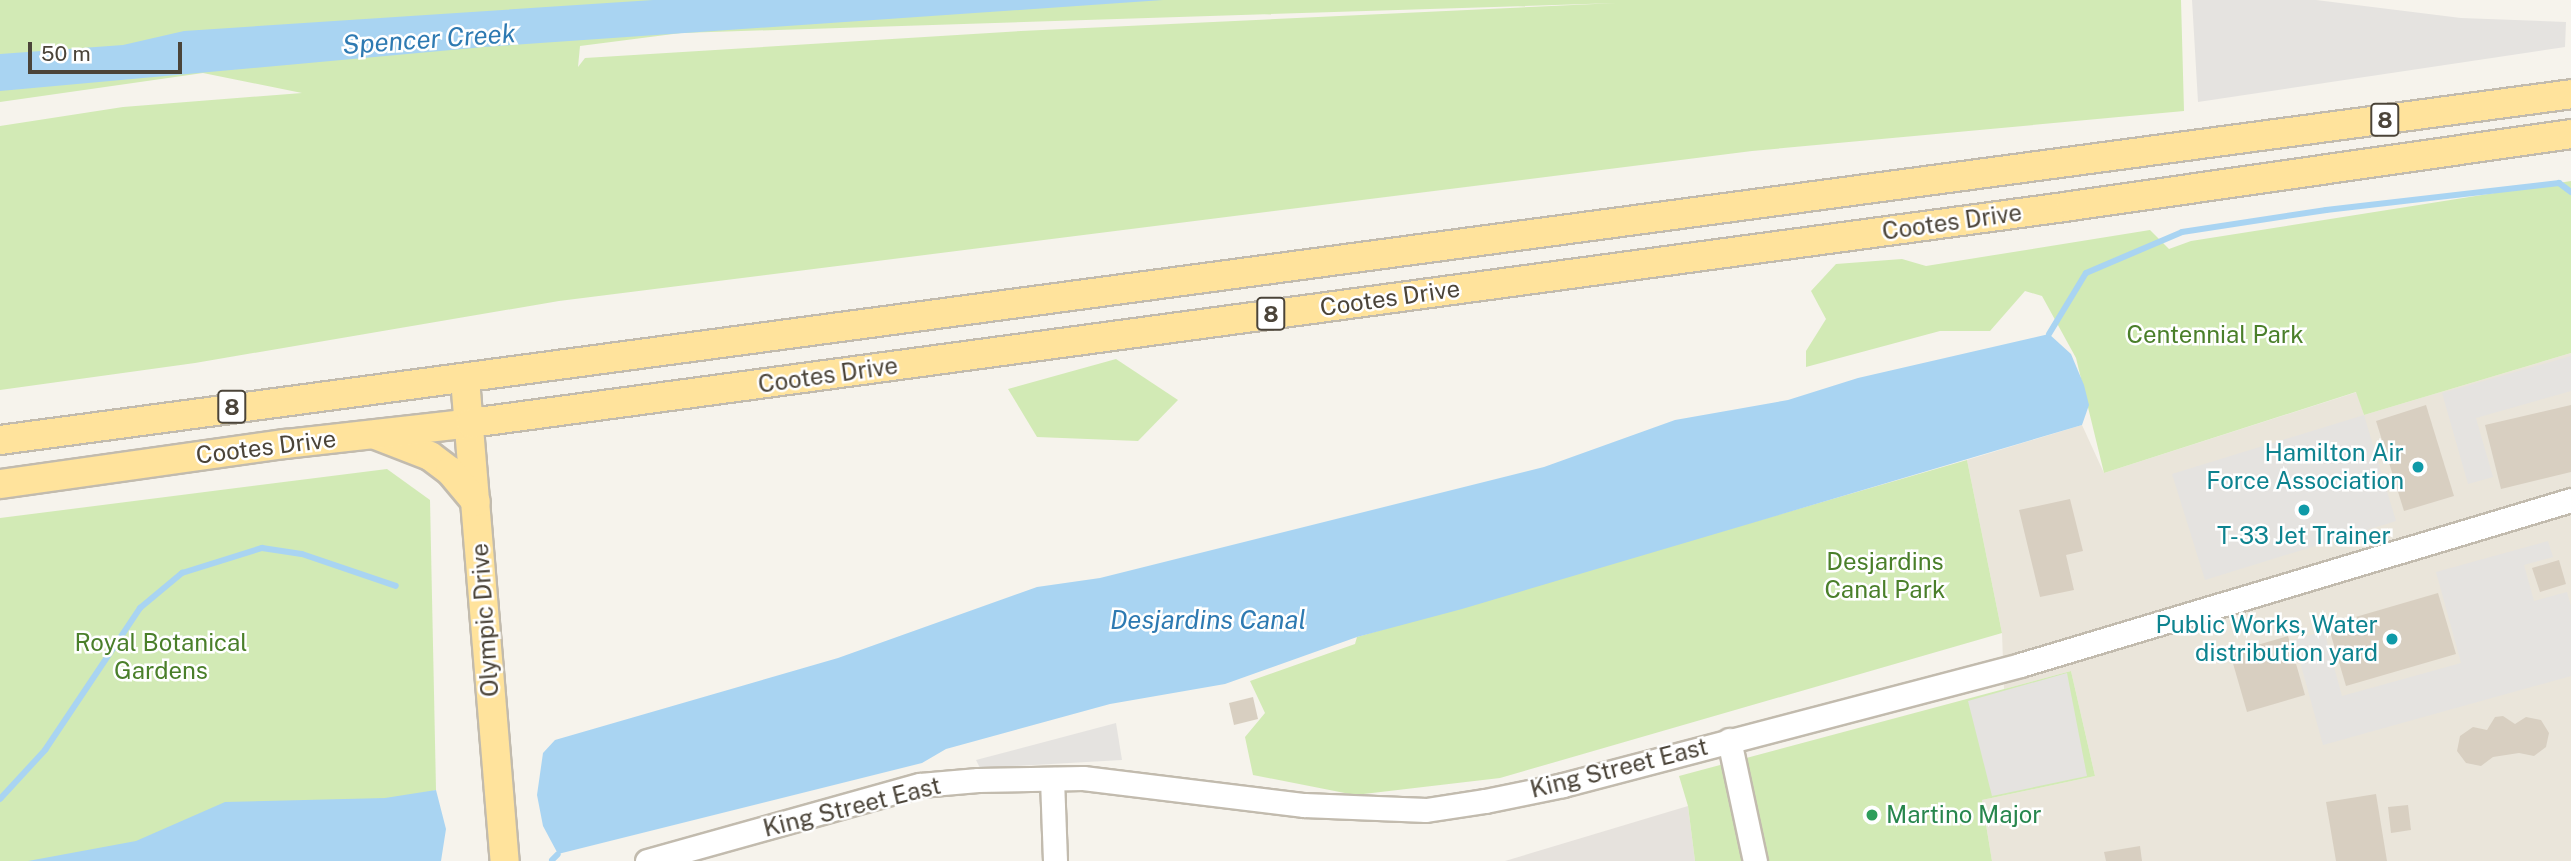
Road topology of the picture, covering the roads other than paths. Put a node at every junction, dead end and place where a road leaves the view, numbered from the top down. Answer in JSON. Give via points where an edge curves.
{"nodes":[{"id":1,"x":2571,"y":94,"type":"edge"},
{"id":2,"x":2571,"y":134,"type":"edge"},
{"id":3,"x":465,"y":379,"type":"junction"},
{"id":4,"x":471,"y":423,"type":"junction"},
{"id":5,"x":372,"y":434,"type":"junction"},
{"id":6,"x":0,"y":440,"type":"edge"},
{"id":7,"x":0,"y":484,"type":"edge"},
{"id":8,"x":2571,"y":500,"type":"edge"},
{"id":9,"x":476,"y":502,"type":"junction"},
{"id":10,"x":1729,"y":740,"type":"junction"},
{"id":11,"x":1052,"y":779,"type":"junction"},
{"id":12,"x":505,"y":861,"type":"edge"},
{"id":13,"x":647,"y":861,"type":"edge"},
{"id":14,"x":1055,"y":861,"type":"edge"},
{"id":15,"x":1755,"y":861,"type":"edge"}],
"edges":[{"from":1,"to":3,"type":"main road","name":"Cootes Drive","number":"8"},
{"from":2,"to":4,"type":"main road","name":"Cootes Drive","number":"8"},
{"from":3,"to":4,"type":"main road","name":"Olympic Drive"},
{"from":3,"to":6,"type":"main road","name":"Cootes Drive","number":"8"},
{"from":4,"to":5,"type":"main road","name":"Cootes Drive","number":"8"},
{"from":4,"to":9,"type":"main road","name":"Olympic Drive"},
{"from":5,"to":7,"type":"main road","name":"Cootes Drive","number":"8"},
{"from":5,"to":9,"type":"main road","via":[[430,456],[450,471]]},
{"from":8,"to":10,"type":"street","name":"King Street East","via":[[2020,665]]},
{"from":9,"to":12,"type":"main road","name":"Olympic Drive"},
{"from":10,"to":11,"type":"street","name":"King Street East","via":[[1563,785],[1426,810],[1304,806],[1096,779]]},
{"from":10,"to":15,"type":"street"},
{"from":11,"to":13,"type":"street","name":"King Street East","via":[[920,785]]},
{"from":11,"to":14,"type":"street"}]}
